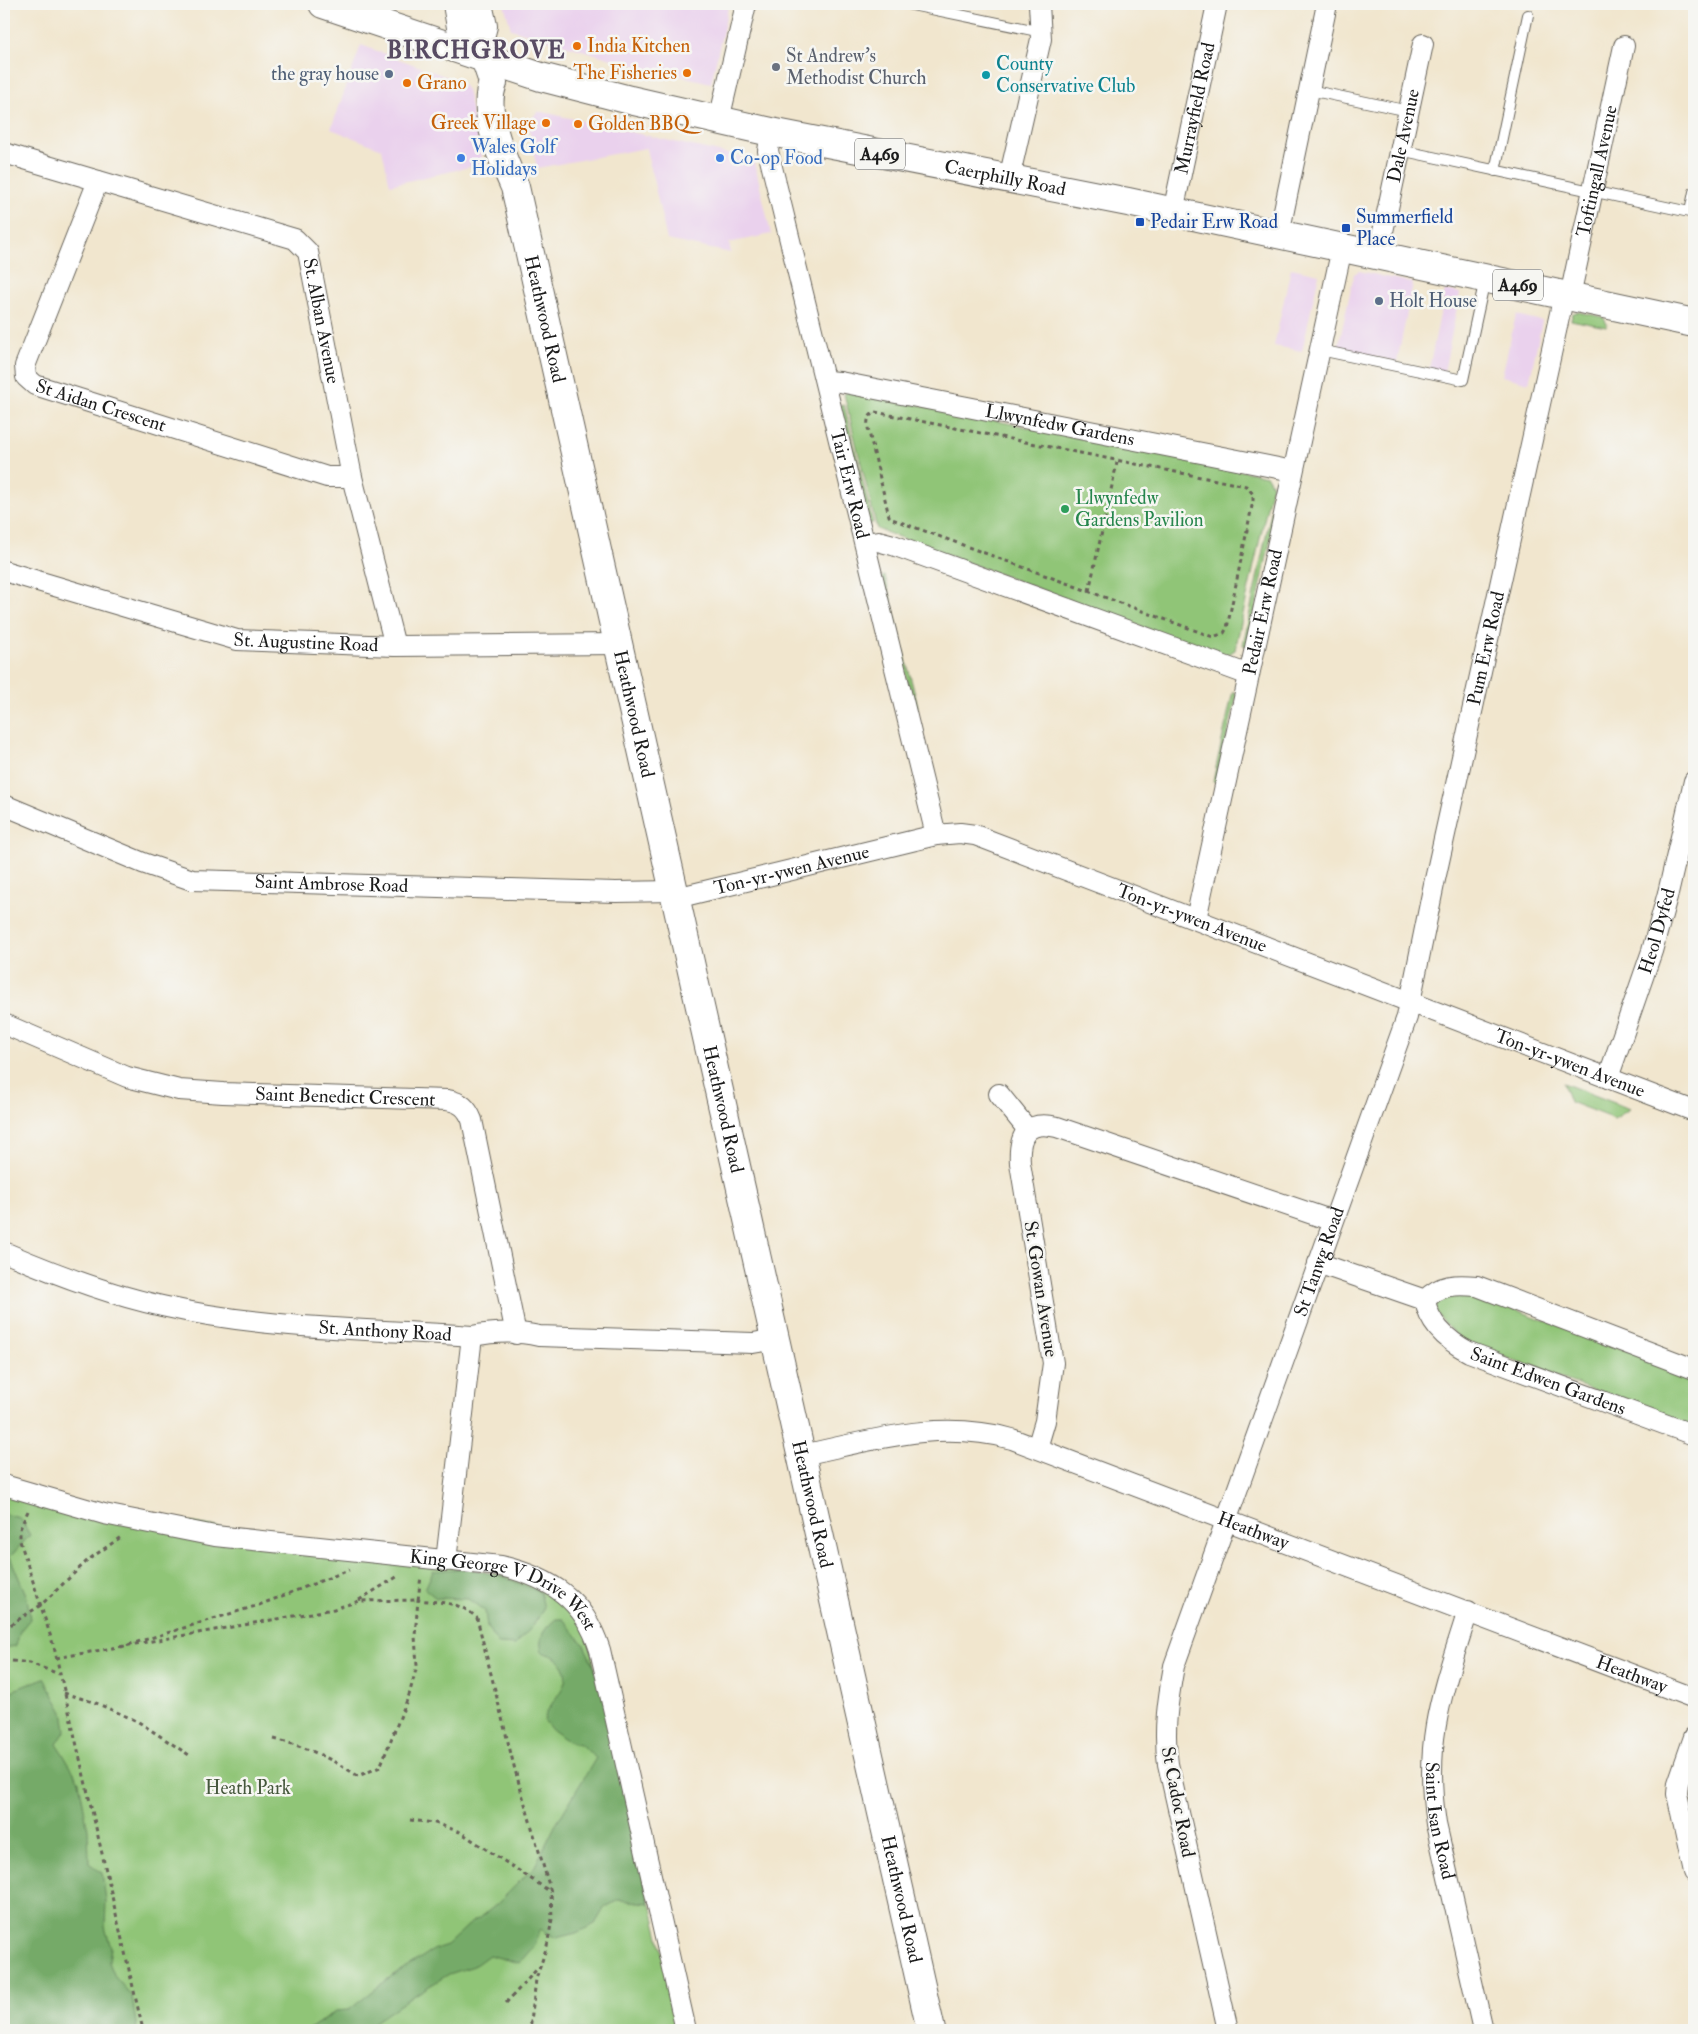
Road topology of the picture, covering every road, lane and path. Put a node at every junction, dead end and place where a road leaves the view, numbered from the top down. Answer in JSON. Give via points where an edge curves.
{"nodes":[{"id":1,"x":323,"y":4,"type":"edge"},
{"id":2,"x":457,"y":4,"type":"edge"},
{"id":3,"x":478,"y":4,"type":"edge"},
{"id":4,"x":746,"y":4,"type":"edge"},
{"id":5,"x":907,"y":4,"type":"edge"},
{"id":6,"x":1039,"y":4,"type":"edge"},
{"id":7,"x":1217,"y":4,"type":"edge"},
{"id":8,"x":1327,"y":4,"type":"edge"},
{"id":9,"x":1528,"y":15,"type":"dead end"},
{"id":10,"x":1042,"y":32,"type":"junction"},
{"id":11,"x":1423,"y":44,"type":"dead end"},
{"id":12,"x":1624,"y":46,"type":"dead end"},
{"id":13,"x":486,"y":61,"type":"junction"},
{"id":14,"x":1309,"y":90,"type":"junction"},
{"id":15,"x":1408,"y":111,"type":"junction"},
{"id":16,"x":719,"y":120,"type":"junction"},
{"id":17,"x":771,"y":132,"type":"junction"},
{"id":18,"x":1400,"y":150,"type":"junction"},
{"id":19,"x":4,"y":153,"type":"edge"},
{"id":20,"x":1496,"y":171,"type":"junction"},
{"id":21,"x":1009,"y":179,"type":"junction"},
{"id":22,"x":98,"y":181,"type":"junction"},
{"id":23,"x":1592,"y":191,"type":"junction"},
{"id":24,"x":1694,"y":192,"type":"edge"},
{"id":25,"x":1173,"y":212,"type":"junction"},
{"id":26,"x":1692,"y":212,"type":"edge"},
{"id":27,"x":1279,"y":234,"type":"junction"},
{"id":28,"x":1342,"y":248,"type":"junction"},
{"id":29,"x":1378,"y":255,"type":"junction"},
{"id":30,"x":1485,"y":278,"type":"junction"},
{"id":31,"x":1567,"y":295,"type":"junction"},
{"id":32,"x":1694,"y":323,"type":"edge"},
{"id":33,"x":1320,"y":350,"type":"junction"},
{"id":34,"x":825,"y":381,"type":"junction"},
{"id":35,"x":1119,"y":452,"type":"dead end"},
{"id":36,"x":1118,"y":460,"type":"junction"},
{"id":37,"x":1293,"y":472,"type":"junction"},
{"id":38,"x":352,"y":477,"type":"junction"},
{"id":39,"x":866,"y":543,"type":"junction"},
{"id":40,"x":4,"y":570,"type":"edge"},
{"id":41,"x":1090,"y":590,"type":"junction"},
{"id":42,"x":1088,"y":598,"type":"dead end"},
{"id":43,"x":620,"y":644,"type":"junction"},
{"id":44,"x":395,"y":646,"type":"junction"},
{"id":45,"x":1249,"y":675,"type":"junction"},
{"id":46,"x":1694,"y":782,"type":"edge"},
{"id":47,"x":4,"y":805,"type":"edge"},
{"id":48,"x":936,"y":836,"type":"junction"},
{"id":49,"x":675,"y":894,"type":"junction"},
{"id":50,"x":1196,"y":918,"type":"junction"},
{"id":51,"x":1409,"y":1002,"type":"junction"},
{"id":52,"x":4,"y":1024,"type":"edge"},
{"id":53,"x":1608,"y":1078,"type":"junction"},
{"id":54,"x":999,"y":1094,"type":"dead end"},
{"id":55,"x":1694,"y":1112,"type":"edge"},
{"id":56,"x":1028,"y":1130,"type":"junction"},
{"id":57,"x":1333,"y":1221,"type":"junction"},
{"id":58,"x":4,"y":1252,"type":"edge"},
{"id":59,"x":1318,"y":1263,"type":"junction"},
{"id":60,"x":1425,"y":1300,"type":"junction"},
{"id":61,"x":516,"y":1334,"type":"junction"},
{"id":62,"x":472,"y":1336,"type":"junction"},
{"id":63,"x":776,"y":1339,"type":"junction"},
{"id":64,"x":1694,"y":1369,"type":"edge"},
{"id":65,"x":1694,"y":1435,"type":"edge"},
{"id":66,"x":1037,"y":1448,"type":"junction"},
{"id":67,"x":802,"y":1455,"type":"junction"},
{"id":68,"x":4,"y":1486,"type":"edge"},
{"id":69,"x":37,"y":1496,"type":"junction"},
{"id":70,"x":1227,"y":1519,"type":"junction"},
{"id":71,"x":125,"y":1534,"type":"dead end"},
{"id":72,"x":446,"y":1561,"type":"junction"},
{"id":73,"x":338,"y":1568,"type":"dead end"},
{"id":74,"x":390,"y":1574,"type":"dead end"},
{"id":75,"x":401,"y":1574,"type":"junction"},
{"id":76,"x":408,"y":1575,"type":"dead end"},
{"id":77,"x":414,"y":1575,"type":"dead end"},
{"id":78,"x":359,"y":1600,"type":"junction"},
{"id":79,"x":418,"y":1600,"type":"junction"},
{"id":80,"x":41,"y":1605,"type":"junction"},
{"id":81,"x":1468,"y":1611,"type":"junction"},
{"id":82,"x":4,"y":1629,"type":"edge"},
{"id":83,"x":121,"y":1647,"type":"junction"},
{"id":84,"x":56,"y":1658,"type":"junction"},
{"id":85,"x":4,"y":1660,"type":"edge"},
{"id":86,"x":59,"y":1675,"type":"junction"},
{"id":87,"x":64,"y":1693,"type":"junction"},
{"id":88,"x":1694,"y":1698,"type":"edge"},
{"id":89,"x":1694,"y":1737,"type":"edge"},
{"id":90,"x":274,"y":1739,"type":"dead end"},
{"id":91,"x":189,"y":1756,"type":"dead end"},
{"id":92,"x":410,"y":1820,"type":"dead end"},
{"id":93,"x":1694,"y":1872,"type":"edge"},
{"id":94,"x":551,"y":1892,"type":"junction"},
{"id":95,"x":541,"y":1964,"type":"junction"},
{"id":96,"x":506,"y":2003,"type":"dead end"},
{"id":97,"x":143,"y":2030,"type":"edge"},
{"id":98,"x":530,"y":2030,"type":"edge"},
{"id":99,"x":686,"y":2030,"type":"edge"},
{"id":100,"x":931,"y":2030,"type":"edge"},
{"id":101,"x":1228,"y":2030,"type":"edge"},
{"id":102,"x":1483,"y":2030,"type":"edge"}],
"edges":[{"from":1,"to":13,"type":"street","name":"Caerphilly Road","number":"A469"},
{"from":2,"to":13,"type":"street","via":[[461,27]]},
{"from":3,"to":13,"type":"street"},
{"from":4,"to":16,"type":"street"},
{"from":5,"to":10,"type":"lane"},
{"from":6,"to":10,"type":"street"},
{"from":7,"to":25,"type":"street","name":"Murrayfield Road"},
{"from":8,"to":14,"type":"street"},
{"from":9,"to":20,"type":"lane"},
{"from":10,"to":21,"type":"street"},
{"from":11,"to":15,"type":"street","name":"Dale Avenue"},
{"from":12,"to":23,"type":"street","name":"Toftingall Avenue"},
{"from":13,"to":16,"type":"street","name":"Caerphilly Road","number":"A469"},
{"from":13,"to":43,"type":"street","name":"Heathwood Road","via":[[504,94],[508,109],[515,153],[515,187]]},
{"from":14,"to":15,"type":"lane"},
{"from":14,"to":27,"type":"street"},
{"from":15,"to":18,"type":"street","name":"Dale Avenue"},
{"from":16,"to":17,"type":"street","name":"Caerphilly Road","number":"A469"},
{"from":17,"to":21,"type":"street","name":"Caerphilly Road","number":"A469"},
{"from":17,"to":34,"type":"street","name":"Tair Erw Road","via":[[768,151]]},
{"from":18,"to":20,"type":"lane"},
{"from":18,"to":29,"type":"street","name":"Dale Avenue"},
{"from":19,"to":22,"type":"street","name":"St. Alban Avenue"},
{"from":20,"to":23,"type":"lane"},
{"from":21,"to":25,"type":"street","name":"Caerphilly Road","number":"A469"},
{"from":22,"to":38,"type":"street","name":"St. Alban Avenue","via":[[295,240],[308,252]]},
{"from":22,"to":38,"type":"street","name":"St Aidan Crescent","via":[[25,366],[26,377],[35,385],[327,477]]},
{"from":23,"to":26,"type":"lane"},
{"from":23,"to":31,"type":"street","name":"Toftingall Avenue"},
{"from":24,"to":26,"type":"lane"},
{"from":25,"to":27,"type":"street","name":"Caerphilly Road","number":"A469"},
{"from":27,"to":28,"type":"street","name":"Caerphilly Road","number":"A469"},
{"from":28,"to":29,"type":"street","name":"Caerphilly Road","number":"A469"},
{"from":28,"to":33,"type":"street","name":"Pedair Erw Road"},
{"from":29,"to":30,"type":"street","name":"Caerphilly Road","number":"A469"},
{"from":30,"to":31,"type":"street","name":"Caerphilly Road","number":"A469"},
{"from":30,"to":33,"type":"lane","via":[[1463,380]]},
{"from":31,"to":32,"type":"street","name":"Caerphilly Road","number":"A469"},
{"from":31,"to":51,"type":"street","name":"Pum Erw Road"},
{"from":33,"to":37,"type":"street","name":"Pedair Erw Road"},
{"from":34,"to":37,"type":"street","name":"Llwynfedw Gardens"},
{"from":34,"to":39,"type":"street","name":"Tair Erw Road"},
{"from":35,"to":36,"type":"path"},
{"from":36,"to":41,"type":"path"},
{"from":36,"to":41,"type":"path","via":[[1250,489],[1253,501],[1226,628],[1224,633],[1213,637]]},
{"from":36,"to":41,"type":"path","via":[[875,412],[867,421],[892,519]]},
{"from":37,"to":45,"type":"street","name":"Pedair Erw Road"},
{"from":38,"to":44,"type":"street","name":"St. Alban Avenue"},
{"from":39,"to":45,"type":"street","via":[[878,541],[893,545]]},
{"from":39,"to":48,"type":"street","name":"Tair Erw Road"},
{"from":40,"to":44,"type":"street","name":"St. Augustine Road","via":[[237,640]]},
{"from":41,"to":42,"type":"path"},
{"from":43,"to":44,"type":"street","name":"St. Augustine Road"},
{"from":43,"to":49,"type":"street","name":"Heathwood Road"},
{"from":45,"to":50,"type":"street","name":"Pedair Erw Road"},
{"from":46,"to":53,"type":"street","name":"Heol Dyfed","via":[[1652,951]]},
{"from":47,"to":49,"type":"street","name":"Saint Ambrose Road","via":[[192,880]]},
{"from":48,"to":49,"type":"street","name":"Ton-yr-ywen Avenue"},
{"from":48,"to":50,"type":"street","name":"Ton-yr-ywen Avenue","via":[[960,833],[993,841]]},
{"from":49,"to":63,"type":"street","name":"Heathwood Road"},
{"from":50,"to":51,"type":"street","name":"Ton-yr-ywen Avenue"},
{"from":51,"to":53,"type":"street","name":"Ton-yr-ywen Avenue"},
{"from":51,"to":57,"type":"street","name":"St Tanwg Road","via":[[1407,1017]]},
{"from":52,"to":61,"type":"street","name":"Saint Benedict Crescent","via":[[127,1076],[179,1090],[447,1100],[461,1104],[472,1120]]},
{"from":53,"to":55,"type":"street","name":"Ton-yr-ywen Avenue"},
{"from":54,"to":56,"type":"street"},
{"from":56,"to":57,"type":"street","via":[[1044,1124],[1057,1127]]},
{"from":56,"to":66,"type":"street","name":"St. Gowan Avenue","via":[[1019,1149],[1020,1163],[1054,1363],[1045,1421]]},
{"from":57,"to":59,"type":"street","name":"St Tanwg Road"},
{"from":58,"to":62,"type":"street","name":"St. Anthony Road","via":[[96,1288],[190,1312],[330,1327]]},
{"from":59,"to":60,"type":"street"},
{"from":59,"to":70,"type":"street","name":"St Tanwg Road"},
{"from":60,"to":64,"type":"street","via":[[1434,1290],[1445,1286],[1477,1286]]},
{"from":60,"to":65,"type":"street","name":"Saint Edwen Gardens","via":[[1432,1321],[1456,1345],[1469,1352]]},
{"from":61,"to":62,"type":"street","name":"St. Anthony Road"},
{"from":61,"to":63,"type":"street","name":"St. Anthony Road","via":[[745,1343]]},
{"from":62,"to":72,"type":"street"},
{"from":63,"to":67,"type":"street","name":"Heathwood Road"},
{"from":66,"to":67,"type":"street","name":"Heathway","via":[[991,1433],[923,1431],[879,1437]]},
{"from":66,"to":70,"type":"street","name":"Heathway"},
{"from":67,"to":100,"type":"street","name":"Heathwood Road"},
{"from":68,"to":69,"type":"street","name":"King George V Drive West"},
{"from":69,"to":72,"type":"street","name":"King George V Drive West","via":[[151,1525],[215,1536]]},
{"from":69,"to":80,"type":"path","via":[[23,1522],[20,1541]]},
{"from":70,"to":81,"type":"street","name":"Heathway"},
{"from":70,"to":101,"type":"street","name":"St Cadoc Road","via":[[1174,1666],[1165,1742]]},
{"from":71,"to":80,"type":"path","via":[[88,1560]]},
{"from":72,"to":99,"type":"street","name":"King George V Drive West","via":[[501,1566],[541,1578],[572,1600],[594,1632]]},
{"from":73,"to":83,"type":"path","via":[[354,1568],[259,1605]]},
{"from":74,"to":75,"type":"path"},
{"from":75,"to":76,"type":"path"},
{"from":75,"to":78,"type":"path"},
{"from":77,"to":79,"type":"path","via":[[421,1575]]},
{"from":78,"to":79,"type":"path"},
{"from":78,"to":83,"type":"path","via":[[334,1608]]},
{"from":79,"to":90,"type":"path","via":[[415,1636],[418,1666],[380,1766],[358,1776],[334,1760]]},
{"from":79,"to":94,"type":"path","via":[[455,1604],[466,1608],[477,1618],[515,1770]]},
{"from":80,"to":82,"type":"path"},
{"from":80,"to":84,"type":"path"},
{"from":81,"to":88,"type":"street","name":"Heathway"},
{"from":81,"to":102,"type":"street","name":"Saint Isan Road","via":[[1438,1707],[1432,1793],[1436,1824]]},
{"from":83,"to":84,"type":"path"},
{"from":84,"to":86,"type":"path"},
{"from":85,"to":86,"type":"path","via":[[30,1663]]},
{"from":86,"to":87,"type":"path"},
{"from":87,"to":91,"type":"path","via":[[96,1702],[137,1722]]},
{"from":87,"to":97,"type":"path"},
{"from":89,"to":93,"type":"street","via":[[1677,1794]]},
{"from":92,"to":94,"type":"path","via":[[435,1823],[460,1832]]},
{"from":94,"to":95,"type":"path","via":[[552,1919]]},
{"from":95,"to":96,"type":"path"},
{"from":95,"to":98,"type":"path"}]}
